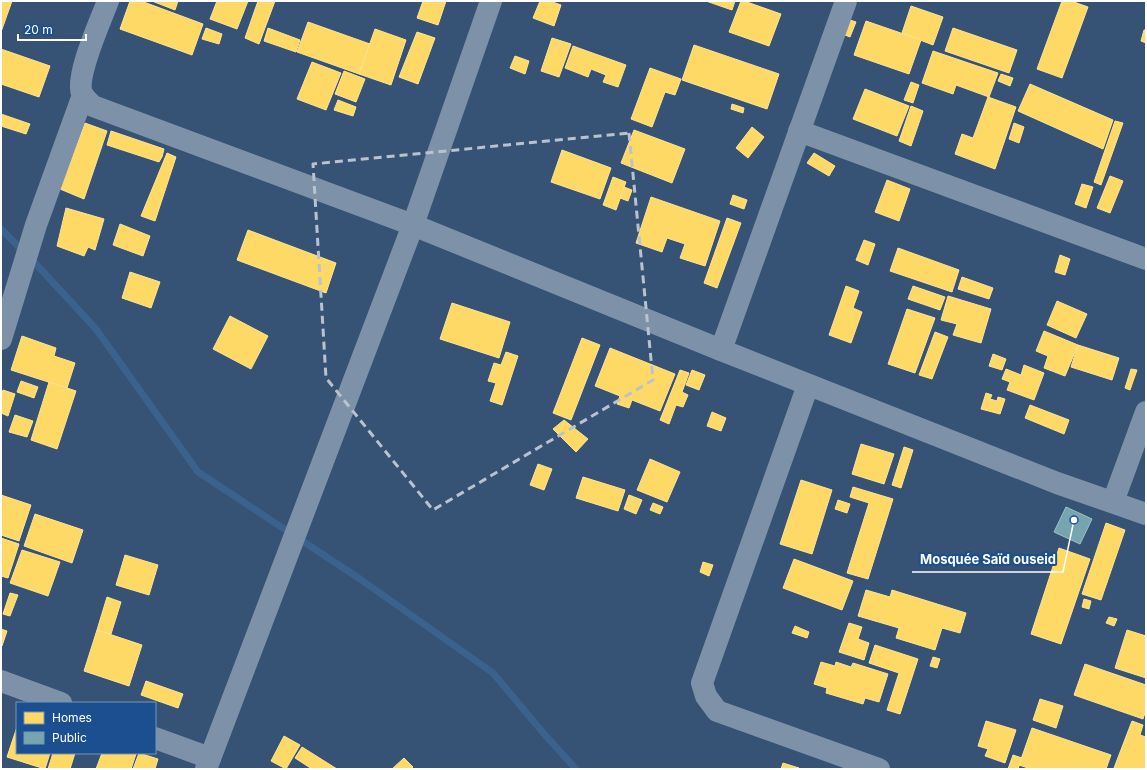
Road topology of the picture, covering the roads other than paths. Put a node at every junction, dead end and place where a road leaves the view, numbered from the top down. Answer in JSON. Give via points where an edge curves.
{"nodes":[{"id":1,"x":108,"y":1,"type":"edge"},
{"id":2,"x":491,"y":1,"type":"edge"},
{"id":3,"x":846,"y":1,"type":"edge"},
{"id":4,"x":82,"y":95,"type":"junction"},
{"id":5,"x":799,"y":131,"type":"junction"},
{"id":6,"x":413,"y":225,"type":"junction"},
{"id":7,"x":1146,"y":259,"type":"edge"},
{"id":8,"x":1,"y":339,"type":"edge"},
{"id":9,"x":721,"y":350,"type":"junction"},
{"id":10,"x":808,"y":385,"type":"junction"},
{"id":11,"x":1146,"y":412,"type":"edge"},
{"id":12,"x":1113,"y":502,"type":"junction"},
{"id":13,"x":1146,"y":514,"type":"edge"},
{"id":14,"x":1,"y":681,"type":"edge"},
{"id":15,"x":58,"y":702,"type":"edge"},
{"id":16,"x":156,"y":738,"type":"edge"},
{"id":17,"x":208,"y":764,"type":"edge"},
{"id":18,"x":879,"y":769,"type":"edge"}],
"edges":[{"from":1,"to":4,"type":"street","via":[[90,47],[81,82]]},
{"from":2,"to":6,"type":"street"},
{"from":3,"to":5,"type":"street"},
{"from":4,"to":6,"type":"street","via":[[93,106]]},
{"from":4,"to":8,"type":"street","via":[[36,225]]},
{"from":5,"to":7,"type":"street"},
{"from":5,"to":9,"type":"street"},
{"from":6,"to":9,"type":"street"},
{"from":6,"to":17,"type":"street"},
{"from":9,"to":10,"type":"street"},
{"from":10,"to":12,"type":"street","via":[[1057,483]]},
{"from":10,"to":18,"type":"street","via":[[702,683],[706,696],[717,711]]},
{"from":11,"to":12,"type":"street"},
{"from":12,"to":13,"type":"street"},
{"from":14,"to":15,"type":"street"},
{"from":16,"to":17,"type":"street"}]}
